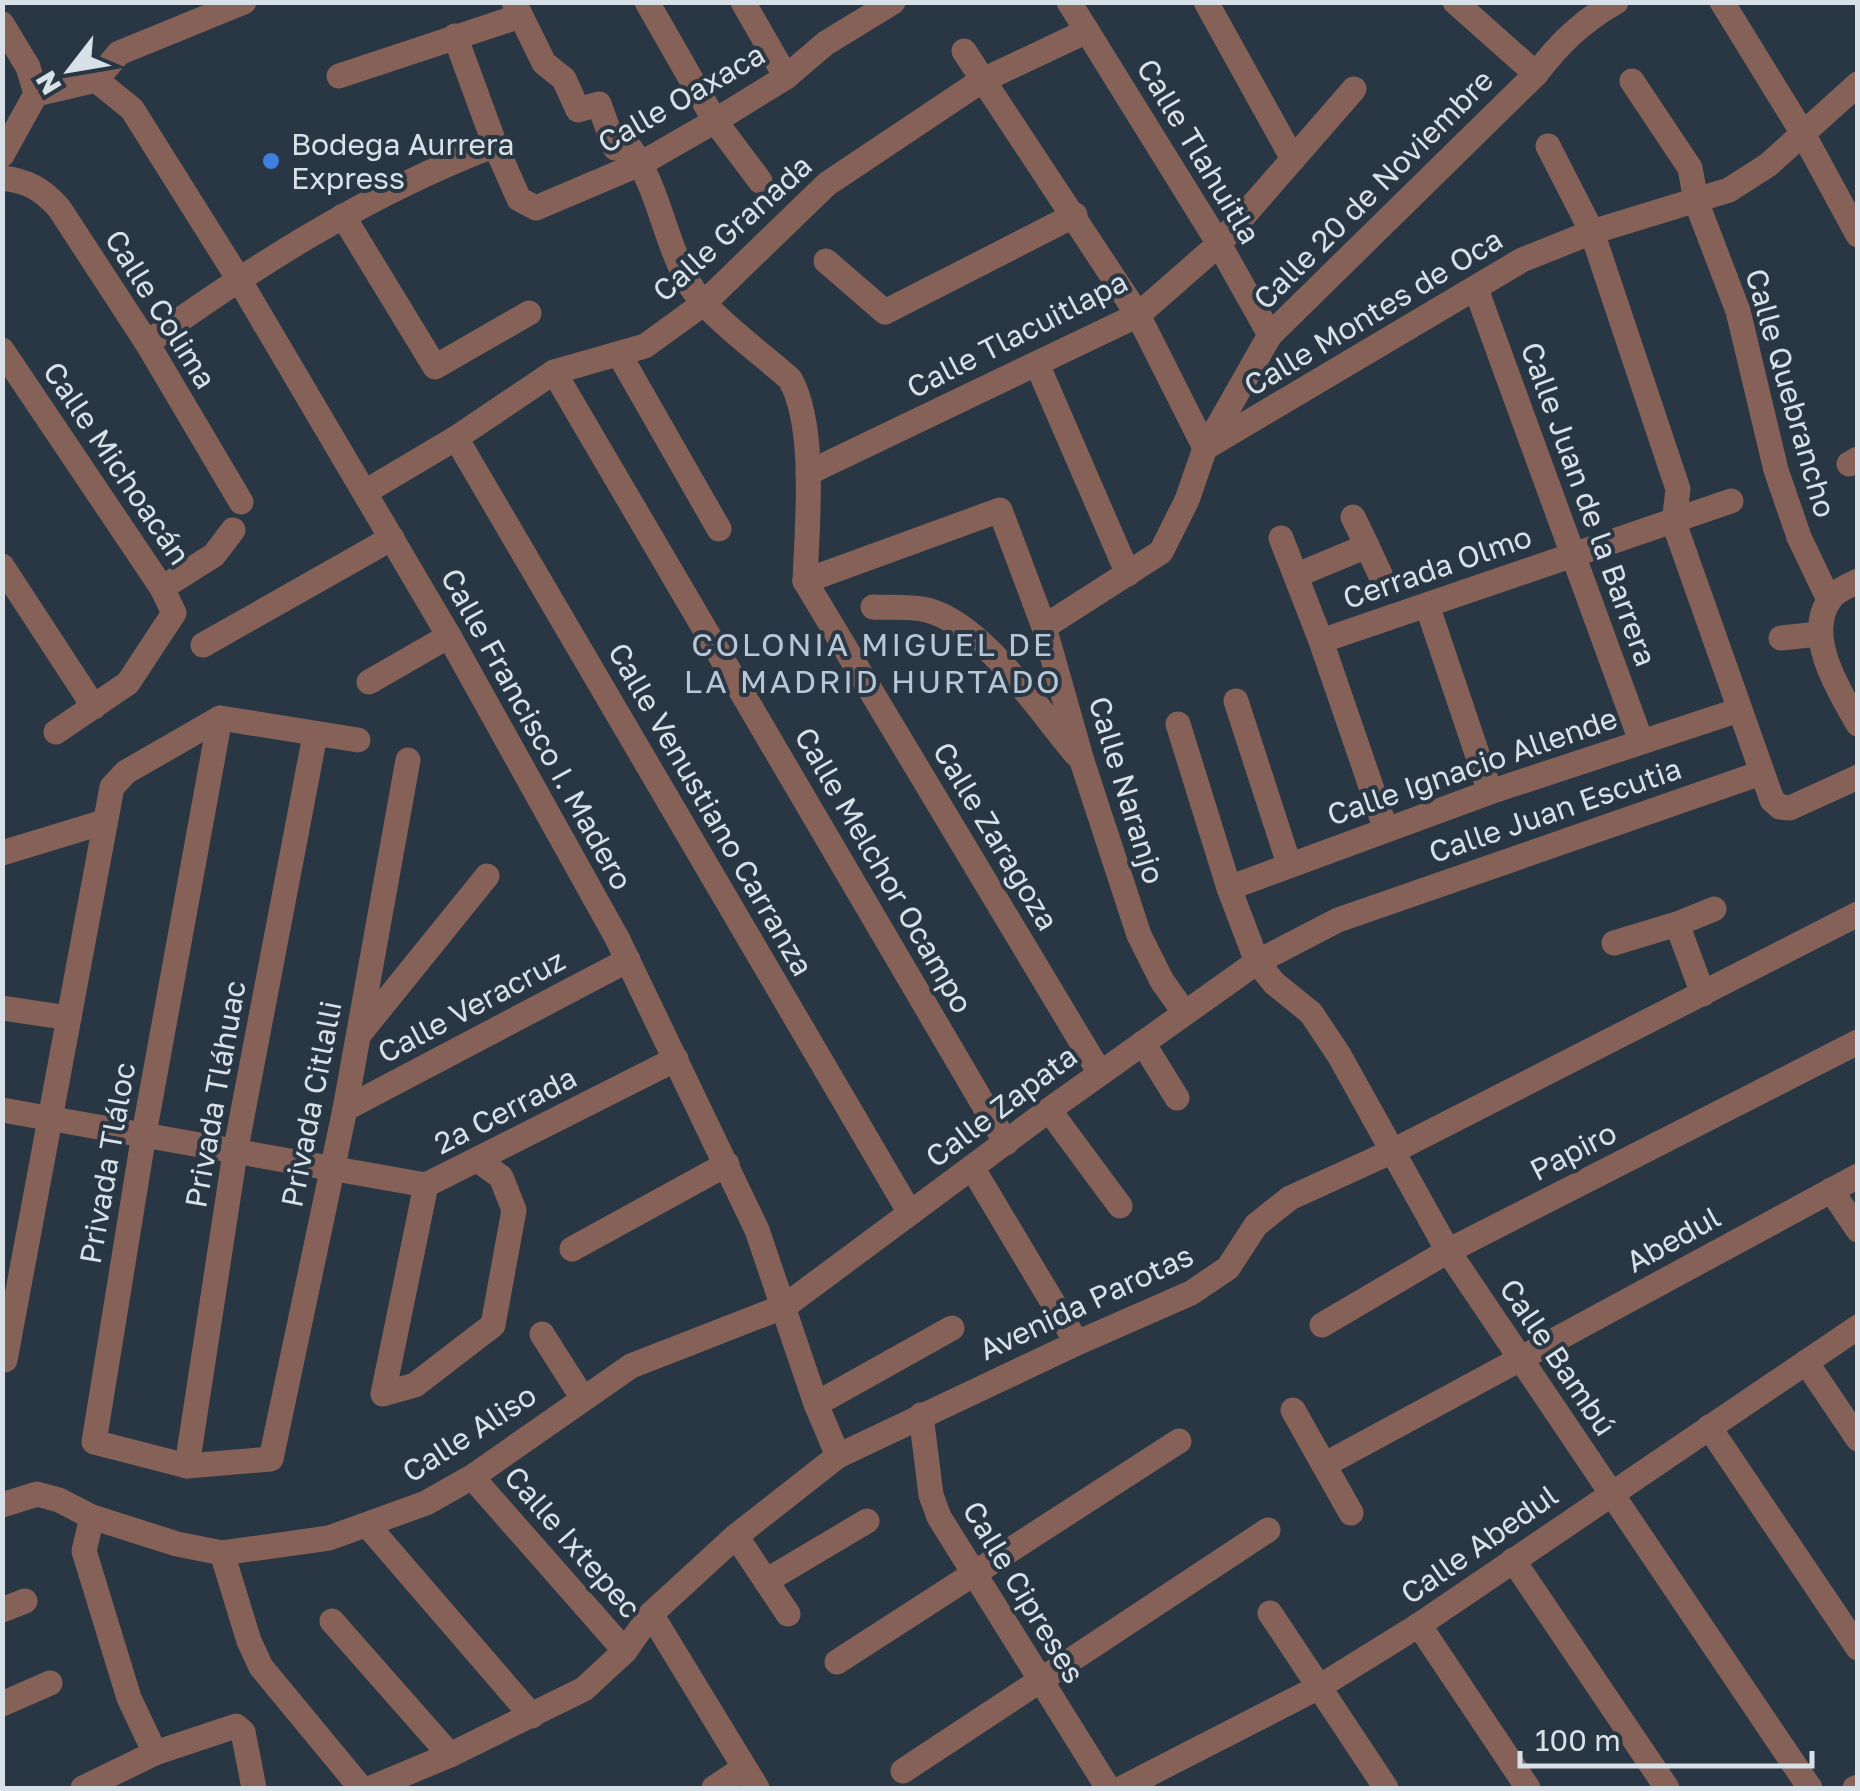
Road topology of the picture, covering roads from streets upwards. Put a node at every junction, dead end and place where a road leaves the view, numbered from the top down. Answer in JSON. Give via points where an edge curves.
{"nodes":[{"id":1,"x":244,"y":2,"type":"edge"},
{"id":2,"x":647,"y":2,"type":"edge"},
{"id":3,"x":743,"y":2,"type":"edge"},
{"id":4,"x":893,"y":2,"type":"edge"},
{"id":5,"x":1069,"y":2,"type":"edge"},
{"id":6,"x":1206,"y":2,"type":"edge"},
{"id":7,"x":1455,"y":2,"type":"edge"},
{"id":8,"x":1616,"y":2,"type":"edge"},
{"id":9,"x":1722,"y":2,"type":"edge"},
{"id":10,"x":517,"y":9,"type":"edge"},
{"id":11,"x":1087,"y":31,"type":"junction"},
{"id":12,"x":455,"y":36,"type":"junction"},
{"id":13,"x":6,"y":37,"type":"edge"},
{"id":14,"x":964,"y":51,"type":"dead end"},
{"id":15,"x":1536,"y":74,"type":"junction"},
{"id":16,"x":339,"y":76,"type":"dead end"},
{"id":17,"x":786,"y":77,"type":"junction"},
{"id":18,"x":96,"y":80,"type":"junction"},
{"id":19,"x":1632,"y":81,"type":"dead end"},
{"id":20,"x":981,"y":82,"type":"junction"},
{"id":21,"x":1858,"y":84,"type":"edge"},
{"id":22,"x":1354,"y":89,"type":"dead end"},
{"id":23,"x":36,"y":94,"type":"junction"},
{"id":24,"x":714,"y":121,"type":"junction"},
{"id":25,"x":1802,"y":132,"type":"junction"},
{"id":26,"x":495,"y":145,"type":"junction"},
{"id":27,"x":1548,"y":146,"type":"dead end"},
{"id":28,"x":2,"y":155,"type":"edge"},
{"id":29,"x":1293,"y":158,"type":"junction"},
{"id":30,"x":642,"y":163,"type":"junction"},
{"id":31,"x":2,"y":178,"type":"edge"},
{"id":32,"x":760,"y":181,"type":"dead end"},
{"id":33,"x":1696,"y":201,"type":"junction"},
{"id":34,"x":1074,"y":214,"type":"junction"},
{"id":35,"x":343,"y":216,"type":"junction"},
{"id":36,"x":1592,"y":232,"type":"junction"},
{"id":37,"x":1858,"y":235,"type":"edge"},
{"id":38,"x":1219,"y":244,"type":"junction"},
{"id":39,"x":826,"y":261,"type":"dead end"},
{"id":40,"x":238,"y":278,"type":"junction"},
{"id":41,"x":1476,"y":289,"type":"junction"},
{"id":42,"x":703,"y":304,"type":"junction"},
{"id":43,"x":530,"y":313,"type":"dead end"},
{"id":44,"x":1138,"y":315,"type":"junction"},
{"id":45,"x":1270,"y":335,"type":"junction"},
{"id":46,"x":147,"y":344,"type":"junction"},
{"id":47,"x":2,"y":350,"type":"edge"},
{"id":48,"x":619,"y":354,"type":"junction"},
{"id":49,"x":1037,"y":364,"type":"junction"},
{"id":50,"x":554,"y":372,"type":"junction"},
{"id":51,"x":456,"y":438,"type":"junction"},
{"id":52,"x":1205,"y":448,"type":"junction"},
{"id":53,"x":808,"y":473,"type":"junction"},
{"id":54,"x":365,"y":492,"type":"junction"},
{"id":55,"x":1731,"y":501,"type":"dead end"},
{"id":56,"x":241,"y":502,"type":"dead end"},
{"id":57,"x":1353,"y":517,"type":"dead end"},
{"id":58,"x":1674,"y":523,"type":"junction"},
{"id":59,"x":719,"y":529,"type":"dead end"},
{"id":60,"x":233,"y":530,"type":"dead end"},
{"id":61,"x":392,"y":538,"type":"junction"},
{"id":62,"x":1281,"y":538,"type":"dead end"},
{"id":63,"x":1367,"y":546,"type":"junction"},
{"id":64,"x":1574,"y":555,"type":"junction"},
{"id":65,"x":2,"y":566,"type":"edge"},
{"id":66,"x":1128,"y":574,"type":"junction"},
{"id":67,"x":1380,"y":574,"type":"dead end"},
{"id":68,"x":1297,"y":575,"type":"junction"},
{"id":69,"x":806,"y":581,"type":"junction"},
{"id":70,"x":1858,"y":581,"type":"edge"},
{"id":71,"x":162,"y":588,"type":"junction"},
{"id":72,"x":1829,"y":600,"type":"junction"},
{"id":73,"x":1426,"y":606,"type":"junction"},
{"id":74,"x":873,"y":607,"type":"dead end"},
{"id":75,"x":1044,"y":627,"type":"junction"},
{"id":76,"x":1819,"y":634,"type":"junction"},
{"id":77,"x":448,"y":636,"type":"junction"},
{"id":78,"x":1781,"y":638,"type":"dead end"},
{"id":79,"x":1322,"y":641,"type":"junction"},
{"id":80,"x":204,"y":645,"type":"dead end"},
{"id":81,"x":369,"y":682,"type":"dead end"},
{"id":82,"x":1236,"y":701,"type":"dead end"},
{"id":83,"x":94,"y":707,"type":"junction"},
{"id":84,"x":1739,"y":710,"type":"junction"},
{"id":85,"x":220,"y":718,"type":"junction"},
{"id":86,"x":1178,"y":724,"type":"dead end"},
{"id":87,"x":1858,"y":724,"type":"edge"},
{"id":88,"x":56,"y":732,"type":"dead end"},
{"id":89,"x":315,"y":735,"type":"junction"},
{"id":90,"x":358,"y":740,"type":"dead end"},
{"id":91,"x":1641,"y":741,"type":"junction"},
{"id":92,"x":408,"y":760,"type":"dead end"},
{"id":93,"x":1082,"y":762,"type":"junction"},
{"id":94,"x":1761,"y":772,"type":"junction"},
{"id":95,"x":1858,"y":776,"type":"edge"},
{"id":96,"x":1490,"y":792,"type":"junction"},
{"id":97,"x":104,"y":822,"type":"junction"},
{"id":98,"x":1386,"y":830,"type":"junction"},
{"id":99,"x":2,"y":852,"type":"edge"},
{"id":100,"x":1289,"y":864,"type":"junction"},
{"id":101,"x":487,"y":876,"type":"dead end"},
{"id":102,"x":1228,"y":888,"type":"junction"},
{"id":103,"x":1714,"y":910,"type":"dead end"},
{"id":104,"x":1858,"y":914,"type":"edge"},
{"id":105,"x":1677,"y":924,"type":"junction"},
{"id":106,"x":1614,"y":943,"type":"dead end"},
{"id":107,"x":628,"y":960,"type":"junction"},
{"id":108,"x":1257,"y":962,"type":"junction"},
{"id":109,"x":1704,"y":994,"type":"junction"},
{"id":110,"x":2,"y":1008,"type":"edge"},
{"id":111,"x":1184,"y":1012,"type":"junction"},
{"id":112,"x":69,"y":1018,"type":"junction"},
{"id":113,"x":358,"y":1035,"type":"junction"},
{"id":114,"x":1858,"y":1042,"type":"edge"},
{"id":115,"x":1143,"y":1043,"type":"junction"},
{"id":116,"x":676,"y":1059,"type":"junction"},
{"id":117,"x":1100,"y":1073,"type":"junction"},
{"id":118,"x":1177,"y":1098,"type":"dead end"},
{"id":119,"x":345,"y":1108,"type":"junction"},
{"id":120,"x":2,"y":1110,"type":"edge"},
{"id":121,"x":1049,"y":1110,"type":"junction"},
{"id":122,"x":50,"y":1119,"type":"junction"},
{"id":123,"x":144,"y":1134,"type":"junction"},
{"id":124,"x":1006,"y":1143,"type":"junction"},
{"id":125,"x":1393,"y":1151,"type":"junction"},
{"id":126,"x":235,"y":1153,"type":"junction"},
{"id":127,"x":480,"y":1160,"type":"junction"},
{"id":128,"x":727,"y":1164,"type":"junction"},
{"id":129,"x":972,"y":1169,"type":"junction"},
{"id":130,"x":332,"y":1170,"type":"junction"},
{"id":131,"x":1858,"y":1176,"type":"edge"},
{"id":132,"x":426,"y":1186,"type":"junction"},
{"id":133,"x":1831,"y":1190,"type":"junction"},
{"id":134,"x":1120,"y":1206,"type":"dead end"},
{"id":135,"x":910,"y":1213,"type":"junction"},
{"id":136,"x":1858,"y":1230,"type":"edge"},
{"id":137,"x":572,"y":1249,"type":"dead end"},
{"id":138,"x":1448,"y":1251,"type":"junction"},
{"id":139,"x":785,"y":1306,"type":"junction"},
{"id":140,"x":1322,"y":1325,"type":"dead end"},
{"id":141,"x":1858,"y":1327,"type":"edge"},
{"id":142,"x":952,"y":1328,"type":"dead end"},
{"id":143,"x":542,"y":1334,"type":"dead end"},
{"id":144,"x":1077,"y":1343,"type":"junction"},
{"id":145,"x":1520,"y":1359,"type":"junction"},
{"id":146,"x":6,"y":1360,"type":"dead end"},
{"id":147,"x":1806,"y":1362,"type":"junction"},
{"id":148,"x":582,"y":1397,"type":"junction"},
{"id":149,"x":816,"y":1404,"type":"junction"},
{"id":150,"x":1293,"y":1410,"type":"dead end"},
{"id":151,"x":921,"y":1415,"type":"junction"},
{"id":152,"x":1710,"y":1427,"type":"junction"},
{"id":153,"x":1858,"y":1439,"type":"edge"},
{"id":154,"x":1179,"y":1441,"type":"dead end"},
{"id":155,"x":838,"y":1456,"type":"junction"},
{"id":156,"x":271,"y":1460,"type":"joint"},
{"id":157,"x":187,"y":1466,"type":"junction"},
{"id":158,"x":1324,"y":1466,"type":"junction"},
{"id":159,"x":472,"y":1477,"type":"junction"},
{"id":160,"x":1610,"y":1493,"type":"junction"},
{"id":161,"x":2,"y":1505,"type":"edge"},
{"id":162,"x":1351,"y":1513,"type":"dead end"},
{"id":163,"x":92,"y":1517,"type":"junction"},
{"id":164,"x":867,"y":1521,"type":"dead end"},
{"id":165,"x":369,"y":1526,"type":"junction"},
{"id":166,"x":1268,"y":1530,"type":"dead end"},
{"id":167,"x":736,"y":1536,"type":"junction"},
{"id":168,"x":222,"y":1552,"type":"junction"},
{"id":169,"x":1514,"y":1560,"type":"junction"},
{"id":170,"x":973,"y":1576,"type":"junction"},
{"id":171,"x":766,"y":1581,"type":"junction"},
{"id":172,"x":1270,"y":1613,"type":"dead end"},
{"id":173,"x":650,"y":1614,"type":"junction"},
{"id":174,"x":788,"y":1614,"type":"dead end"},
{"id":175,"x":332,"y":1622,"type":"dead end"},
{"id":176,"x":1419,"y":1625,"type":"junction"},
{"id":177,"x":1858,"y":1648,"type":"edge"},
{"id":178,"x":625,"y":1651,"type":"junction"},
{"id":179,"x":837,"y":1662,"type":"dead end"},
{"id":180,"x":1040,"y":1682,"type":"junction"},
{"id":181,"x":50,"y":1683,"type":"dead end"},
{"id":182,"x":1319,"y":1687,"type":"junction"},
{"id":183,"x":2,"y":1704,"type":"edge"},
{"id":184,"x":532,"y":1716,"type":"junction"},
{"id":185,"x":155,"y":1752,"type":"junction"},
{"id":186,"x":450,"y":1755,"type":"junction"},
{"id":187,"x":902,"y":1771,"type":"dead end"},
{"id":188,"x":751,"y":1778,"type":"edge"},
{"id":189,"x":84,"y":1788,"type":"edge"},
{"id":190,"x":254,"y":1788,"type":"edge"},
{"id":191,"x":361,"y":1788,"type":"edge"},
{"id":192,"x":370,"y":1788,"type":"edge"},
{"id":193,"x":714,"y":1788,"type":"edge"},
{"id":194,"x":1108,"y":1788,"type":"edge"},
{"id":195,"x":1122,"y":1788,"type":"edge"},
{"id":196,"x":1386,"y":1788,"type":"edge"},
{"id":197,"x":1528,"y":1788,"type":"edge"},
{"id":198,"x":1667,"y":1788,"type":"edge"},
{"id":199,"x":1810,"y":1788,"type":"edge"}],
"edges":[{"from":1,"to":18,"type":"street","via":[[118,53]]},
{"from":2,"to":24,"type":"street"},
{"from":3,"to":17,"type":"street"},
{"from":4,"to":17,"type":"street","name":"Calle Oaxaca"},
{"from":5,"to":11,"type":"street","name":"Calle Tlahuitla"},
{"from":6,"to":29,"type":"street"},
{"from":7,"to":15,"type":"street"},
{"from":8,"to":15,"type":"street","name":"Calle 20 de Noviembre","via":[[1560,42]]},
{"from":9,"to":25,"type":"street"},
{"from":10,"to":12,"type":"street"},
{"from":10,"to":30,"type":"street","via":[[578,110],[599,104],[615,148],[628,145]]},
{"from":11,"to":20,"type":"street","name":"Calle Granada"},
{"from":11,"to":38,"type":"street","name":"Calle Tlahuitla"},
{"from":12,"to":16,"type":"street"},
{"from":12,"to":26,"type":"street"},
{"from":13,"to":23,"type":"street","via":[[28,67]]},
{"from":14,"to":20,"type":"street"},
{"from":15,"to":45,"type":"street","name":"Calle 20 de Noviembre"},
{"from":17,"to":24,"type":"street","name":"Calle Oaxaca"},
{"from":18,"to":23,"type":"street"},
{"from":18,"to":40,"type":"street","name":"Calle Francisco I. Madero","via":[[132,108]]},
{"from":19,"to":33,"type":"street","name":"Calle Quebrancho","via":[[1690,168]]},
{"from":20,"to":34,"type":"street"},
{"from":20,"to":42,"type":"street","name":"Calle Granada","via":[[827,184]]},
{"from":21,"to":25,"type":"street","name":"Calle Montes de Oca"},
{"from":22,"to":29,"type":"street","name":"Calle Tlacuitlapa"},
{"from":23,"to":28,"type":"street"},
{"from":24,"to":30,"type":"street","name":"Calle Oaxaca"},
{"from":24,"to":32,"type":"street"},
{"from":25,"to":33,"type":"street","name":"Calle Montes de Oca","via":[[1768,165]]},
{"from":25,"to":37,"type":"street"},
{"from":26,"to":30,"type":"street","name":"Calle Oaxaca","via":[[519,199],[536,208]]},
{"from":26,"to":35,"type":"street","via":[[426,170]]},
{"from":27,"to":36,"type":"street"},
{"from":29,"to":38,"type":"street","name":"Calle Tlacuitlapa"},
{"from":30,"to":42,"type":"street"},
{"from":31,"to":46,"type":"street","name":"Calle Colima","via":[[42,190],[59,208]]},
{"from":33,"to":36,"type":"street","name":"Calle Montes de Oca"},
{"from":33,"to":72,"type":"street","name":"Calle Quebrancho","via":[[1738,312],[1798,537]]},
{"from":34,"to":39,"type":"street","via":[[886,312]]},
{"from":34,"to":44,"type":"street"},
{"from":35,"to":40,"type":"street"},
{"from":35,"to":43,"type":"street","via":[[435,367]]},
{"from":36,"to":41,"type":"street","name":"Calle Montes de Oca","via":[[1522,260]]},
{"from":36,"to":58,"type":"street","via":[[1678,489]]},
{"from":38,"to":44,"type":"street","name":"Calle Tlacuitlapa"},
{"from":38,"to":45,"type":"street","name":"Calle Tlahuitla"},
{"from":40,"to":46,"type":"street"},
{"from":40,"to":54,"type":"street","name":"Calle Francisco I. Madero"},
{"from":41,"to":52,"type":"street","name":"Calle Montes de Oca"},
{"from":41,"to":64,"type":"street","name":"Calle Juan de la Barrera"},
{"from":42,"to":48,"type":"street","name":"Calle Granada","via":[[645,346]]},
{"from":42,"to":53,"type":"street","via":[[790,379],[799,395]]},
{"from":44,"to":49,"type":"street","name":"Calle Tlacuitlapa"},
{"from":44,"to":52,"type":"street"},
{"from":45,"to":52,"type":"street","name":"Calle 20 de Noviembre"},
{"from":46,"to":56,"type":"street","name":"Calle Colima"},
{"from":47,"to":71,"type":"street","name":"Calle Michoacán"},
{"from":48,"to":50,"type":"street","name":"Calle Granada"},
{"from":48,"to":59,"type":"street"},
{"from":49,"to":53,"type":"street","name":"Calle Tlacuitlapa"},
{"from":49,"to":66,"type":"street"},
{"from":50,"to":51,"type":"street","name":"Calle Granada"},
{"from":50,"to":124,"type":"street","name":"Calle Melchor Ocampo"},
{"from":51,"to":54,"type":"street","name":"Calle Granada"},
{"from":51,"to":135,"type":"street","name":"Calle Venustiano Carranza"},
{"from":52,"to":66,"type":"street","via":[[1161,552]]},
{"from":53,"to":69,"type":"street"},
{"from":54,"to":61,"type":"street","name":"Calle Francisco I. Madero"},
{"from":55,"to":58,"type":"street","name":"Cerrada Olmo"},
{"from":57,"to":63,"type":"street"},
{"from":58,"to":64,"type":"street","name":"Cerrada Olmo"},
{"from":58,"to":84,"type":"street"},
{"from":60,"to":71,"type":"street","via":[[214,555]]},
{"from":61,"to":77,"type":"street","name":"Calle Francisco I. Madero"},
{"from":61,"to":80,"type":"street"},
{"from":62,"to":68,"type":"street"},
{"from":63,"to":67,"type":"street"},
{"from":63,"to":68,"type":"street"},
{"from":64,"to":73,"type":"street","name":"Cerrada Olmo"},
{"from":64,"to":91,"type":"street","name":"Calle Juan de la Barrera"},
{"from":65,"to":83,"type":"street"},
{"from":66,"to":75,"type":"street"},
{"from":68,"to":79,"type":"street"},
{"from":69,"to":75,"type":"street","name":"Calle Naranjo","via":[[1000,510]]},
{"from":69,"to":117,"type":"street","name":"Calle Zaragoza"},
{"from":70,"to":72,"type":"street"},
{"from":71,"to":83,"type":"street","name":"Calle Michoacán","via":[[174,613],[128,683]]},
{"from":72,"to":76,"type":"street"},
{"from":73,"to":79,"type":"street","name":"Cerrada Olmo"},
{"from":73,"to":96,"type":"street"},
{"from":74,"to":93,"type":"street","via":[[926,610],[978,638]]},
{"from":75,"to":93,"type":"street","name":"Calle Naranjo"},
{"from":76,"to":78,"type":"street"},
{"from":76,"to":87,"type":"street"},
{"from":77,"to":81,"type":"street"},
{"from":77,"to":107,"type":"street","name":"Calle Francisco I. Madero"},
{"from":79,"to":98,"type":"street"},
{"from":82,"to":100,"type":"street"},
{"from":83,"to":88,"type":"street"},
{"from":84,"to":91,"type":"street","name":"Calle Ignacio Allende"},
{"from":84,"to":94,"type":"street"},
{"from":85,"to":89,"type":"street"},
{"from":85,"to":97,"type":"street","via":[[126,772],[112,787]]},
{"from":85,"to":123,"type":"street","name":"Privada Tláloc"},
{"from":86,"to":102,"type":"street"},
{"from":89,"to":90,"type":"street"},
{"from":89,"to":126,"type":"street","name":"Privada Tláhuac"},
{"from":91,"to":96,"type":"street","name":"Calle Ignacio Allende"},
{"from":92,"to":113,"type":"street","name":"Privada Citlalli"},
{"from":93,"to":111,"type":"street","name":"Calle Naranjo","via":[[1138,935]]},
{"from":94,"to":95,"type":"street","via":[[1772,800],[1790,808]]},
{"from":94,"to":108,"type":"street","name":"Calle Juan Escutia","via":[[1338,920]]},
{"from":96,"to":98,"type":"street","name":"Calle Ignacio Allende"},
{"from":97,"to":99,"type":"street"},
{"from":97,"to":112,"type":"street"},
{"from":98,"to":100,"type":"street","name":"Calle Ignacio Allende"},
{"from":100,"to":102,"type":"street","name":"Calle Ignacio Allende"},
{"from":101,"to":113,"type":"street"},
{"from":102,"to":108,"type":"street"},
{"from":103,"to":105,"type":"street"},
{"from":104,"to":109,"type":"street","name":"Avenida Parotas"},
{"from":105,"to":106,"type":"street"},
{"from":105,"to":109,"type":"street"},
{"from":107,"to":116,"type":"street","name":"Calle Francisco I. Madero"},
{"from":107,"to":119,"type":"street","name":"Calle Veracruz"},
{"from":108,"to":111,"type":"street","name":"Calle Zapata"},
{"from":108,"to":125,"type":"street","name":"Calle Bambú","via":[[1311,1013]]},
{"from":109,"to":125,"type":"street","name":"Avenida Parotas"},
{"from":110,"to":112,"type":"street"},
{"from":111,"to":115,"type":"street","name":"Calle Zapata"},
{"from":112,"to":122,"type":"street"},
{"from":113,"to":119,"type":"street","name":"Privada Citlalli"},
{"from":114,"to":138,"type":"street","name":"Papiro"},
{"from":115,"to":117,"type":"street","name":"Calle Zapata"},
{"from":115,"to":118,"type":"street"},
{"from":116,"to":127,"type":"street","name":"2ª Cerrada"},
{"from":116,"to":128,"type":"street","name":"Calle Francisco I. Madero"},
{"from":117,"to":121,"type":"street","name":"Calle Zapata"},
{"from":119,"to":130,"type":"street","name":"Privada Citlalli"},
{"from":120,"to":122,"type":"street","name":"2ª Cerrada"},
{"from":121,"to":124,"type":"street","name":"Calle Zapata"},
{"from":121,"to":134,"type":"street"},
{"from":122,"to":123,"type":"street","name":"2ª Cerrada"},
{"from":122,"to":146,"type":"street"},
{"from":123,"to":126,"type":"street","name":"2ª Cerrada"},
{"from":123,"to":157,"type":"street","name":"Privada Tláloc","via":[[94,1442]]},
{"from":124,"to":129,"type":"street","name":"Calle Zapata"},
{"from":125,"to":138,"type":"street","name":"Calle Bambú"},
{"from":125,"to":144,"type":"street","name":"Avenida Parotas","via":[[1290,1198],[1256,1225],[1228,1268],[1192,1293]]},
{"from":126,"to":130,"type":"street","name":"2ª Cerrada"},
{"from":126,"to":157,"type":"street","name":"Privada Tláhuac"},
{"from":127,"to":132,"type":"street","name":"2ª Cerrada"},
{"from":127,"to":132,"type":"street","via":[[501,1176],[514,1210],[493,1325],[415,1385],[383,1394]]},
{"from":128,"to":137,"type":"street"},
{"from":128,"to":139,"type":"street","name":"Calle Francisco I. Madero"},
{"from":129,"to":135,"type":"street","name":"Calle Zapata"},
{"from":129,"to":144,"type":"street"},
{"from":130,"to":132,"type":"street","name":"2ª Cerrada"},
{"from":130,"to":156,"type":"street","name":"Privada Citlalli"},
{"from":131,"to":133,"type":"street","name":"Abedul"},
{"from":133,"to":136,"type":"street"},
{"from":133,"to":145,"type":"street","name":"Abedul"},
{"from":135,"to":139,"type":"street","name":"Calle Zapata"},
{"from":138,"to":140,"type":"street","name":"Papiro"},
{"from":138,"to":145,"type":"street","name":"Calle Bambú"},
{"from":139,"to":148,"type":"street","name":"Calle Aliso","via":[[631,1366]]},
{"from":139,"to":149,"type":"street","name":"Calle Francisco I. Madero"},
{"from":141,"to":147,"type":"street","name":"Calle Abedul"},
{"from":142,"to":149,"type":"street"},
{"from":143,"to":148,"type":"street"},
{"from":144,"to":151,"type":"street","name":"Avenida Parotas"},
{"from":145,"to":158,"type":"street","name":"Abedul"},
{"from":145,"to":160,"type":"street","name":"Calle Bambú"},
{"from":147,"to":152,"type":"street","name":"Calle Abedul"},
{"from":147,"to":153,"type":"street"},
{"from":148,"to":159,"type":"street","name":"Calle Aliso"},
{"from":149,"to":155,"type":"street","name":"Calle Francisco I. Madero"},
{"from":150,"to":158,"type":"street"},
{"from":151,"to":155,"type":"street","name":"Avenida Parotas"},
{"from":151,"to":170,"type":"street","name":"Calle Cipreses","via":[[930,1495]]},
{"from":152,"to":160,"type":"street","name":"Calle Abedul"},
{"from":152,"to":177,"type":"street"},
{"from":154,"to":170,"type":"street"},
{"from":155,"to":167,"type":"street","name":"Avenida Parotas"},
{"from":156,"to":157,"type":"street","name":"Privada Tláloc"},
{"from":158,"to":162,"type":"street"},
{"from":159,"to":165,"type":"street","name":"Calle Aliso"},
{"from":159,"to":178,"type":"street","name":"Calle Ixtepec"},
{"from":160,"to":169,"type":"street","name":"Calle Abedul"},
{"from":160,"to":199,"type":"street","name":"Calle Bambú"},
{"from":161,"to":163,"type":"street","name":"Calle Aliso","via":[[37,1494]]},
{"from":163,"to":168,"type":"street","name":"Calle Aliso"},
{"from":163,"to":185,"type":"street","via":[[84,1551],[88,1566],[129,1698]]},
{"from":164,"to":171,"type":"street"},
{"from":165,"to":168,"type":"street","name":"Calle Aliso"},
{"from":165,"to":184,"type":"street"},
{"from":166,"to":180,"type":"street"},
{"from":167,"to":171,"type":"street"},
{"from":167,"to":173,"type":"street","name":"Avenida Parotas"},
{"from":168,"to":191,"type":"street","via":[[261,1667]]},
{"from":169,"to":176,"type":"street","name":"Calle Abedul"},
{"from":169,"to":198,"type":"street"},
{"from":170,"to":179,"type":"street"},
{"from":170,"to":180,"type":"street","name":"Calle Cipreses"},
{"from":171,"to":174,"type":"street"},
{"from":172,"to":182,"type":"street"},
{"from":173,"to":178,"type":"street","name":"Avenida Parotas"},
{"from":173,"to":188,"type":"street"},
{"from":175,"to":186,"type":"street"},
{"from":176,"to":182,"type":"street","name":"Calle Abedul"},
{"from":176,"to":197,"type":"street"},
{"from":178,"to":184,"type":"street","name":"Avenida Parotas","via":[[584,1689]]},
{"from":180,"to":187,"type":"street"},
{"from":180,"to":194,"type":"street","name":"Calle Cipreses"},
{"from":181,"to":183,"type":"street"},
{"from":182,"to":195,"type":"street","name":"Calle Abedul"},
{"from":182,"to":196,"type":"street"},
{"from":184,"to":186,"type":"street","name":"Avenida Parotas"},
{"from":185,"to":189,"type":"street"},
{"from":185,"to":190,"type":"street","via":[[236,1726],[243,1732]]},
{"from":186,"to":192,"type":"street","name":"Avenida Parotas"},
{"from":188,"to":193,"type":"street"}]}
